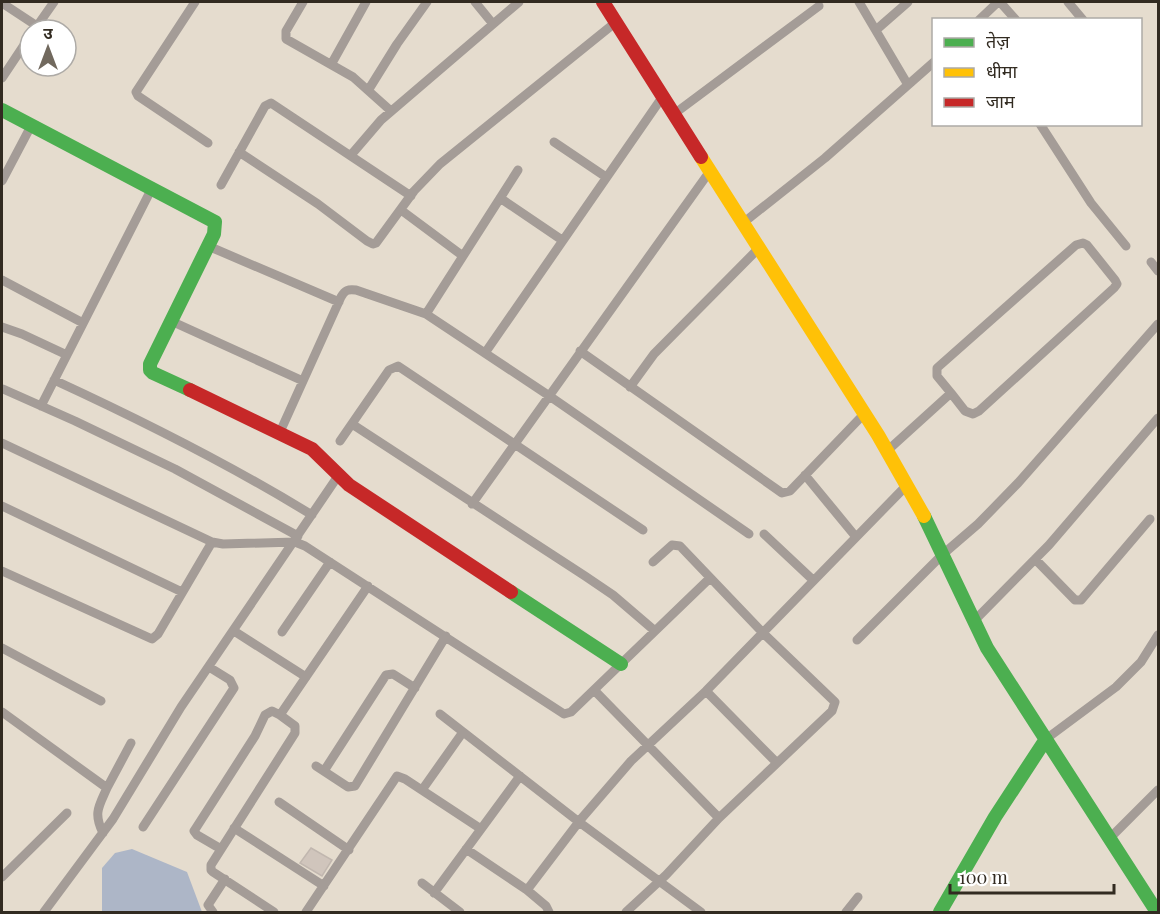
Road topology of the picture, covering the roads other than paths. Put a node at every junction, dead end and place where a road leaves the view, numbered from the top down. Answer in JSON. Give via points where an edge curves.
{"nodes":[{"id":1,"x":54,"y":2,"type":"edge"},
{"id":2,"x":195,"y":2,"type":"edge"},
{"id":3,"x":303,"y":2,"type":"edge"},
{"id":4,"x":366,"y":2,"type":"edge"},
{"id":5,"x":427,"y":2,"type":"edge"},
{"id":6,"x":475,"y":2,"type":"edge"},
{"id":7,"x":519,"y":2,"type":"edge"},
{"id":8,"x":603,"y":2,"type":"edge"},
{"id":9,"x":859,"y":2,"type":"edge"},
{"id":10,"x":908,"y":2,"type":"edge"},
{"id":11,"x":999,"y":2,"type":"edge"},
{"id":12,"x":1068,"y":2,"type":"edge"},
{"id":13,"x":2,"y":3,"type":"edge"},
{"id":14,"x":819,"y":6,"type":"dead end"},
{"id":15,"x":22,"y":18,"type":"edge"},
{"id":16,"x":43,"y":18,"type":"edge"},
{"id":17,"x":981,"y":18,"type":"edge"},
{"id":18,"x":1014,"y":18,"type":"edge"},
{"id":19,"x":1081,"y":18,"type":"edge"},
{"id":20,"x":616,"y":22,"type":"junction"},
{"id":21,"x":493,"y":24,"type":"junction"},
{"id":22,"x":876,"y":30,"type":"junction"},
{"id":23,"x":18,"y":54,"type":"edge"},
{"id":24,"x":332,"y":63,"type":"junction"},
{"id":25,"x":932,"y":63,"type":"edge"},
{"id":26,"x":2,"y":78,"type":"edge"},
{"id":27,"x":908,"y":85,"type":"junction"},
{"id":28,"x":369,"y":89,"type":"junction"},
{"id":29,"x":663,"y":96,"type":"junction"},
{"id":30,"x":2,"y":110,"type":"edge"},
{"id":31,"x":391,"y":111,"type":"junction"},
{"id":32,"x":674,"y":114,"type":"junction"},
{"id":33,"x":31,"y":126,"type":"junction"},
{"id":34,"x":1041,"y":126,"type":"edge"},
{"id":35,"x":208,"y":142,"type":"dead end"},
{"id":36,"x":554,"y":142,"type":"dead end"},
{"id":37,"x":239,"y":152,"type":"junction"},
{"id":38,"x":351,"y":155,"type":"junction"},
{"id":39,"x":518,"y":170,"type":"dead end"},
{"id":40,"x":710,"y":171,"type":"junction"},
{"id":41,"x":606,"y":177,"type":"junction"},
{"id":42,"x":2,"y":181,"type":"edge"},
{"id":43,"x":221,"y":185,"type":"dead end"},
{"id":44,"x":152,"y":188,"type":"junction"},
{"id":45,"x":411,"y":196,"type":"junction"},
{"id":46,"x":500,"y":198,"type":"junction"},
{"id":47,"x":401,"y":210,"type":"junction"},
{"id":48,"x":743,"y":223,"type":"junction"},
{"id":49,"x":562,"y":240,"type":"junction"},
{"id":50,"x":208,"y":246,"type":"junction"},
{"id":51,"x":1126,"y":246,"type":"dead end"},
{"id":52,"x":759,"y":248,"type":"junction"},
{"id":53,"x":463,"y":256,"type":"junction"},
{"id":54,"x":1151,"y":262,"type":"dead end"},
{"id":55,"x":1158,"y":271,"type":"edge"},
{"id":56,"x":2,"y":280,"type":"edge"},
{"id":57,"x":339,"y":302,"type":"junction"},
{"id":58,"x":426,"y":314,"type":"junction"},
{"id":59,"x":171,"y":321,"type":"junction"},
{"id":60,"x":83,"y":323,"type":"junction"},
{"id":61,"x":1158,"y":324,"type":"edge"},
{"id":62,"x":2,"y":327,"type":"edge"},
{"id":63,"x":580,"y":351,"type":"junction"},
{"id":64,"x":485,"y":353,"type":"junction"},
{"id":65,"x":67,"y":355,"type":"junction"},
{"id":66,"x":54,"y":380,"type":"junction"},
{"id":67,"x":303,"y":381,"type":"junction"},
{"id":68,"x":630,"y":387,"type":"junction"},
{"id":69,"x":3,"y":389,"type":"edge"},
{"id":70,"x":951,"y":393,"type":"junction"},
{"id":71,"x":548,"y":395,"type":"junction"},
{"id":72,"x":41,"y":406,"type":"junction"},
{"id":73,"x":864,"y":414,"type":"junction"},
{"id":74,"x":1158,"y":418,"type":"edge"},
{"id":75,"x":352,"y":424,"type":"junction"},
{"id":76,"x":280,"y":432,"type":"junction"},
{"id":77,"x":340,"y":441,"type":"dead end"},
{"id":78,"x":2,"y":443,"type":"edge"},
{"id":79,"x":514,"y":444,"type":"junction"},
{"id":80,"x":887,"y":452,"type":"junction"},
{"id":81,"x":805,"y":475,"type":"junction"},
{"id":82,"x":338,"y":476,"type":"junction"},
{"id":83,"x":907,"y":485,"type":"junction"},
{"id":84,"x":472,"y":504,"type":"junction"},
{"id":85,"x":2,"y":506,"type":"edge"},
{"id":86,"x":312,"y":515,"type":"junction"},
{"id":87,"x":1150,"y":519,"type":"dead end"},
{"id":88,"x":643,"y":530,"type":"dead end"},
{"id":89,"x":749,"y":534,"type":"dead end"},
{"id":90,"x":764,"y":534,"type":"dead end"},
{"id":91,"x":856,"y":537,"type":"junction"},
{"id":92,"x":297,"y":539,"type":"junction"},
{"id":93,"x":212,"y":542,"type":"junction"},
{"id":94,"x":942,"y":555,"type":"junction"},
{"id":95,"x":1035,"y":559,"type":"junction"},
{"id":96,"x":330,"y":562,"type":"junction"},
{"id":97,"x":653,"y":562,"type":"dead end"},
{"id":98,"x":2,"y":571,"type":"edge"},
{"id":99,"x":710,"y":578,"type":"junction"},
{"id":100,"x":813,"y":580,"type":"junction"},
{"id":101,"x":368,"y":586,"type":"junction"},
{"id":102,"x":182,"y":592,"type":"junction"},
{"id":103,"x":974,"y":621,"type":"junction"},
{"id":104,"x":234,"y":631,"type":"junction"},
{"id":105,"x":655,"y":631,"type":"junction"},
{"id":106,"x":282,"y":632,"type":"dead end"},
{"id":107,"x":762,"y":632,"type":"junction"},
{"id":108,"x":1158,"y":634,"type":"edge"},
{"id":109,"x":446,"y":636,"type":"junction"},
{"id":110,"x":857,"y":640,"type":"dead end"},
{"id":111,"x":2,"y":648,"type":"edge"},
{"id":112,"x":621,"y":664,"type":"junction"},
{"id":113,"x":209,"y":667,"type":"junction"},
{"id":114,"x":306,"y":677,"type":"junction"},
{"id":115,"x":415,"y":688,"type":"junction"},
{"id":116,"x":594,"y":690,"type":"junction"},
{"id":117,"x":706,"y":691,"type":"junction"},
{"id":118,"x":101,"y":701,"type":"dead end"},
{"id":119,"x":2,"y":712,"type":"edge"},
{"id":120,"x":440,"y":714,"type":"dead end"},
{"id":121,"x":280,"y":715,"type":"junction"},
{"id":122,"x":463,"y":732,"type":"junction"},
{"id":123,"x":1046,"y":739,"type":"junction"},
{"id":124,"x":131,"y":743,"type":"dead end"},
{"id":125,"x":648,"y":745,"type":"junction"},
{"id":126,"x":777,"y":763,"type":"junction"},
{"id":127,"x":520,"y":776,"type":"junction"},
{"id":128,"x":107,"y":788,"type":"junction"},
{"id":129,"x":422,"y":790,"type":"junction"},
{"id":130,"x":1158,"y":790,"type":"edge"},
{"id":131,"x":279,"y":802,"type":"dead end"},
{"id":132,"x":67,"y":813,"type":"dead end"},
{"id":133,"x":719,"y":818,"type":"junction"},
{"id":134,"x":579,"y":822,"type":"junction"},
{"id":135,"x":143,"y":828,"type":"dead end"},
{"id":136,"x":234,"y":828,"type":"junction"},
{"id":137,"x":481,"y":829,"type":"junction"},
{"id":138,"x":103,"y":833,"type":"junction"},
{"id":139,"x":1110,"y":838,"type":"junction"},
{"id":140,"x":221,"y":849,"type":"junction"},
{"id":141,"x":466,"y":849,"type":"junction"},
{"id":142,"x":349,"y":850,"type":"junction"},
{"id":143,"x":2,"y":877,"type":"edge"},
{"id":144,"x":225,"y":879,"type":"junction"},
{"id":145,"x":659,"y":882,"type":"junction"},
{"id":146,"x":422,"y":883,"type":"dead end"},
{"id":147,"x":324,"y":886,"type":"junction"},
{"id":148,"x":527,"y":890,"type":"junction"},
{"id":149,"x":434,"y":893,"type":"junction"},
{"id":150,"x":858,"y":897,"type":"dead end"},
{"id":151,"x":1155,"y":903,"type":"edge"},
{"id":152,"x":44,"y":912,"type":"edge"},
{"id":153,"x":213,"y":912,"type":"edge"},
{"id":154,"x":274,"y":912,"type":"edge"},
{"id":155,"x":306,"y":912,"type":"edge"},
{"id":156,"x":460,"y":912,"type":"edge"},
{"id":157,"x":549,"y":912,"type":"edge"},
{"id":158,"x":627,"y":912,"type":"edge"},
{"id":159,"x":701,"y":912,"type":"edge"},
{"id":160,"x":846,"y":912,"type":"edge"},
{"id":161,"x":940,"y":912,"type":"edge"}],
"edges":[{"from":1,"to":16,"type":"street"},
{"from":2,"to":35,"type":"street","via":[[136,92]]},
{"from":3,"to":24,"type":"street","via":[[286,31],[286,39]]},
{"from":4,"to":24,"type":"street"},
{"from":5,"to":28,"type":"street"},
{"from":6,"to":21,"type":"street"},
{"from":7,"to":21,"type":"street"},
{"from":8,"to":20,"type":"street"},
{"from":9,"to":22,"type":"street"},
{"from":10,"to":22,"type":"street"},
{"from":11,"to":17,"type":"street"},
{"from":11,"to":18,"type":"street"},
{"from":12,"to":19,"type":"street"},
{"from":13,"to":15,"type":"street"},
{"from":14,"to":32,"type":"street"},
{"from":20,"to":29,"type":"street"},
{"from":20,"to":45,"type":"street","via":[[440,164]]},
{"from":21,"to":31,"type":"street"},
{"from":22,"to":27,"type":"street"},
{"from":23,"to":26,"type":"street"},
{"from":24,"to":28,"type":"street"},
{"from":25,"to":27,"type":"street"},
{"from":27,"to":48,"type":"street"},
{"from":28,"to":31,"type":"street"},
{"from":29,"to":32,"type":"street"},
{"from":29,"to":41,"type":"street"},
{"from":30,"to":33,"type":"street"},
{"from":31,"to":38,"type":"street"},
{"from":32,"to":40,"type":"street"},
{"from":33,"to":42,"type":"street"},
{"from":33,"to":44,"type":"street"},
{"from":34,"to":51,"type":"street","via":[[1091,204]]},
{"from":36,"to":41,"type":"street"},
{"from":37,"to":38,"type":"street","via":[[265,106],[271,103]]},
{"from":37,"to":43,"type":"street"},
{"from":37,"to":47,"type":"street","via":[[373,243],[380,240]]},
{"from":38,"to":45,"type":"street"},
{"from":39,"to":46,"type":"street"},
{"from":40,"to":48,"type":"street"},
{"from":40,"to":63,"type":"street"},
{"from":41,"to":49,"type":"street"},
{"from":44,"to":50,"type":"street","via":[[215,222]]},
{"from":44,"to":60,"type":"street"},
{"from":45,"to":47,"type":"street"},
{"from":46,"to":49,"type":"street"},
{"from":46,"to":53,"type":"street"},
{"from":47,"to":53,"type":"street"},
{"from":48,"to":52,"type":"street"},
{"from":49,"to":64,"type":"street"},
{"from":50,"to":57,"type":"street"},
{"from":50,"to":59,"type":"street"},
{"from":52,"to":68,"type":"street","via":[[654,354]]},
{"from":52,"to":73,"type":"street"},
{"from":53,"to":58,"type":"street"},
{"from":54,"to":55,"type":"street"},
{"from":56,"to":60,"type":"street"},
{"from":57,"to":58,"type":"street","via":[[349,289]]},
{"from":57,"to":67,"type":"street"},
{"from":58,"to":64,"type":"street"},
{"from":59,"to":67,"type":"street"},
{"from":59,"to":76,"type":"street","via":[[150,370]]},
{"from":60,"to":65,"type":"street"},
{"from":61,"to":94,"type":"street","via":[[1018,483]]},
{"from":62,"to":65,"type":"street"},
{"from":63,"to":68,"type":"street"},
{"from":63,"to":71,"type":"street"},
{"from":64,"to":71,"type":"street"},
{"from":65,"to":66,"type":"street"},
{"from":66,"to":72,"type":"street"},
{"from":66,"to":86,"type":"street","via":[[182,441]]},
{"from":67,"to":76,"type":"street"},
{"from":68,"to":81,"type":"street","via":[[782,493],[790,491]]},
{"from":69,"to":72,"type":"street"},
{"from":70,"to":70,"type":"street","via":[[965,411],[978,411],[1114,288],[1116,280],[1087,245],[1076,245],[938,369],[937,376]]},
{"from":70,"to":80,"type":"street"},
{"from":71,"to":79,"type":"street"},
{"from":71,"to":89,"type":"street"},
{"from":72,"to":92,"type":"street","via":[[175,469]]},
{"from":73,"to":80,"type":"street"},
{"from":73,"to":81,"type":"street"},
{"from":74,"to":95,"type":"street"},
{"from":75,"to":77,"type":"street"},
{"from":75,"to":79,"type":"street","via":[[389,370],[398,366]]},
{"from":75,"to":84,"type":"street"},
{"from":76,"to":82,"type":"street","via":[[312,449]]},
{"from":78,"to":93,"type":"street"},
{"from":79,"to":84,"type":"street"},
{"from":79,"to":88,"type":"street"},
{"from":80,"to":83,"type":"street"},
{"from":81,"to":91,"type":"street"},
{"from":82,"to":86,"type":"street"},
{"from":82,"to":112,"type":"street"},
{"from":83,"to":91,"type":"street"},
{"from":83,"to":94,"type":"street"},
{"from":84,"to":105,"type":"street","via":[[613,595]]},
{"from":85,"to":102,"type":"street"},
{"from":86,"to":92,"type":"street"},
{"from":87,"to":95,"type":"street","via":[[1082,600],[1075,600]]},
{"from":90,"to":100,"type":"street"},
{"from":91,"to":100,"type":"street"},
{"from":92,"to":93,"type":"street"},
{"from":92,"to":96,"type":"street"},
{"from":92,"to":104,"type":"street"},
{"from":93,"to":102,"type":"street"},
{"from":94,"to":103,"type":"street"},
{"from":94,"to":110,"type":"street"},
{"from":95,"to":103,"type":"street"},
{"from":96,"to":101,"type":"street"},
{"from":96,"to":106,"type":"street"},
{"from":97,"to":99,"type":"street","via":[[677,544]]},
{"from":98,"to":102,"type":"street","via":[[152,639]]},
{"from":99,"to":105,"type":"street"},
{"from":99,"to":107,"type":"street"},
{"from":100,"to":107,"type":"street"},
{"from":101,"to":109,"type":"street"},
{"from":101,"to":114,"type":"street"},
{"from":103,"to":123,"type":"street"},
{"from":104,"to":113,"type":"street"},
{"from":104,"to":114,"type":"street"},
{"from":105,"to":112,"type":"street"},
{"from":107,"to":117,"type":"street"},
{"from":107,"to":126,"type":"street","via":[[835,702],[832,711]]},
{"from":108,"to":123,"type":"street","via":[[1142,662],[1116,687]]},
{"from":109,"to":115,"type":"street"},
{"from":109,"to":116,"type":"street","via":[[564,714]]},
{"from":111,"to":118,"type":"street"},
{"from":112,"to":116,"type":"street"},
{"from":113,"to":135,"type":"street","via":[[234,688]]},
{"from":113,"to":138,"type":"street"},
{"from":114,"to":121,"type":"street"},
{"from":115,"to":115,"type":"street","via":[[355,786],[348,787],[320,768],[386,675],[393,674]]},
{"from":116,"to":125,"type":"street"},
{"from":117,"to":125,"type":"street"},
{"from":117,"to":126,"type":"street"},
{"from":119,"to":128,"type":"street"},
{"from":120,"to":122,"type":"street"},
{"from":121,"to":136,"type":"street","via":[[295,726],[295,734]]},
{"from":121,"to":140,"type":"street","via":[[272,711],[265,715],[194,831]]},
{"from":122,"to":127,"type":"street"},
{"from":122,"to":129,"type":"street"},
{"from":123,"to":139,"type":"street"},
{"from":123,"to":161,"type":"street","via":[[994,817]]},
{"from":124,"to":128,"type":"street"},
{"from":125,"to":133,"type":"street"},
{"from":125,"to":134,"type":"street"},
{"from":126,"to":133,"type":"street"},
{"from":127,"to":134,"type":"street"},
{"from":127,"to":137,"type":"street"},
{"from":128,"to":138,"type":"street","via":[[97,817]]},
{"from":129,"to":137,"type":"street"},
{"from":129,"to":142,"type":"street","via":[[400,777],[393,779]]},
{"from":130,"to":139,"type":"street"},
{"from":131,"to":142,"type":"street"},
{"from":132,"to":143,"type":"street"},
{"from":133,"to":145,"type":"street"},
{"from":134,"to":145,"type":"street"},
{"from":134,"to":148,"type":"street"},
{"from":136,"to":140,"type":"street"},
{"from":136,"to":147,"type":"street"},
{"from":137,"to":141,"type":"street"},
{"from":138,"to":152,"type":"street"},
{"from":139,"to":151,"type":"street"},
{"from":140,"to":144,"type":"street","via":[[210,867]]},
{"from":141,"to":148,"type":"street"},
{"from":141,"to":149,"type":"street"},
{"from":142,"to":147,"type":"street"},
{"from":144,"to":153,"type":"street","via":[[208,905]]},
{"from":144,"to":154,"type":"street"},
{"from":145,"to":158,"type":"street"},
{"from":145,"to":159,"type":"street"},
{"from":146,"to":149,"type":"street"},
{"from":147,"to":155,"type":"street"},
{"from":148,"to":157,"type":"street"},
{"from":149,"to":156,"type":"street"},
{"from":150,"to":160,"type":"street"}]}
